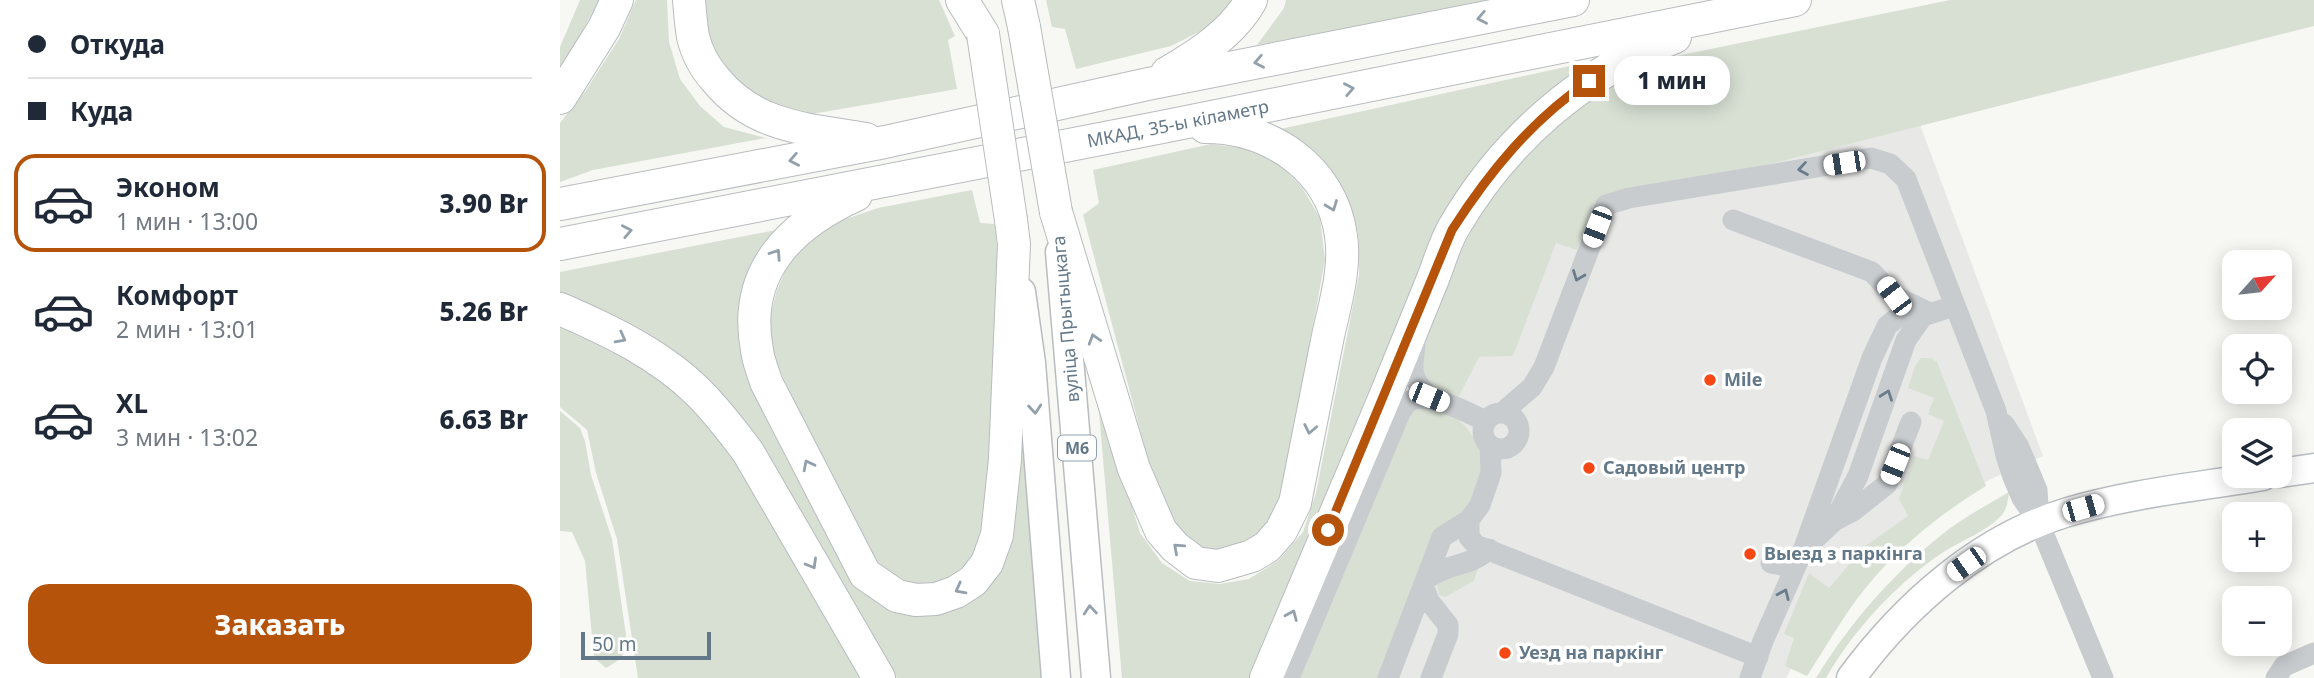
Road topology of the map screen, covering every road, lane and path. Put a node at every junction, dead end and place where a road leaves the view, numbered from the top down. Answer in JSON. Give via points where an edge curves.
{"nodes":[{"id":1,"x":617,"y":0,"type":"edge"},
{"id":2,"x":689,"y":0,"type":"edge"},
{"id":3,"x":962,"y":0,"type":"edge"},
{"id":4,"x":975,"y":0,"type":"edge"},
{"id":5,"x":1251,"y":0,"type":"edge"},
{"id":6,"x":1573,"y":0,"type":"edge"},
{"id":7,"x":1795,"y":0,"type":"edge"},
{"id":8,"x":1745,"y":11,"type":"junction"},
{"id":9,"x":1021,"y":14,"type":"edge"},
{"id":10,"x":983,"y":34,"type":"junction"},
{"id":11,"x":1148,"y":85,"type":"junction"},
{"id":12,"x":560,"y":98,"type":"edge"},
{"id":13,"x":1162,"y":127,"type":"junction"},
{"id":14,"x":885,"y":142,"type":"junction"},
{"id":15,"x":889,"y":180,"type":"junction"},
{"id":16,"x":560,"y":204,"type":"edge"},
{"id":17,"x":1057,"y":216,"type":"junction"},
{"id":18,"x":1733,"y":220,"type":"dead end"},
{"id":19,"x":1013,"y":232,"type":"junction"},
{"id":20,"x":560,"y":244,"type":"edge"},
{"id":21,"x":1439,"y":264,"type":"junction"},
{"id":22,"x":1954,"y":306,"type":"junction"},
{"id":23,"x":560,"y":309,"type":"edge"},
{"id":24,"x":1926,"y":315,"type":"junction"},
{"id":25,"x":1429,"y":397,"type":"junction"},
{"id":26,"x":1494,"y":417,"type":"junction"},
{"id":27,"x":1911,"y":422,"type":"dead end"},
{"id":28,"x":1490,"y":447,"type":"junction"},
{"id":29,"x":2314,"y":468,"type":"edge"},
{"id":30,"x":2292,"y":471,"type":"edge"},
{"id":31,"x":1858,"y":476,"type":"junction"},
{"id":32,"x":2222,"y":483,"type":"edge"},
{"id":33,"x":1878,"y":492,"type":"junction"},
{"id":34,"x":1469,"y":520,"type":"junction"},
{"id":35,"x":1834,"y":521,"type":"junction"},
{"id":36,"x":2039,"y":523,"type":"junction"},
{"id":37,"x":1489,"y":549,"type":"junction"},
{"id":38,"x":1801,"y":555,"type":"junction"},
{"id":39,"x":1772,"y":563,"type":"dead end"},
{"id":40,"x":1425,"y":583,"type":"junction"},
{"id":41,"x":2314,"y":653,"type":"edge"},
{"id":42,"x":1758,"y":657,"type":"junction"},
{"id":43,"x":879,"y":678,"type":"edge"},
{"id":44,"x":1055,"y":678,"type":"edge"},
{"id":45,"x":1096,"y":678,"type":"edge"},
{"id":46,"x":1266,"y":678,"type":"edge"},
{"id":47,"x":1289,"y":678,"type":"edge"},
{"id":48,"x":1388,"y":678,"type":"edge"},
{"id":49,"x":1431,"y":678,"type":"edge"},
{"id":50,"x":1750,"y":678,"type":"edge"},
{"id":51,"x":1851,"y":678,"type":"edge"},
{"id":52,"x":2103,"y":678,"type":"edge"},
{"id":53,"x":2276,"y":678,"type":"edge"}],
"edges":[{"from":1,"to":12,"type":"highway"},
{"from":2,"to":14,"type":"highway","via":[[694,39],[705,67],[727,94],[748,110],[783,125]]},
{"from":3,"to":10,"type":"highway"},
{"from":4,"to":10,"type":"highway","number":"М6"},
{"from":5,"to":11,"type":"highway","via":[[1199,54]]},
{"from":6,"to":11,"type":"highway","one_way":true},
{"from":7,"to":8,"type":"highway","name":"МКАД, 35-ы кіламетр"},
{"from":13,"to":8,"type":"highway","name":"МКАД, 35-ы кіламетр","one_way":true},
{"from":8,"to":21,"type":"highway","via":[[1666,40],[1606,69],[1571,93],[1512,147],[1482,184],[1452,230]]},
{"from":9,"to":17,"type":"highway","number":"М6","bridge":true},
{"from":10,"to":19,"type":"highway","number":"М6","bridge":true},
{"from":11,"to":14,"type":"highway"},
{"from":13,"to":15,"type":"highway","name":"МКАД, 35-ы кіламетр"},
{"from":13,"to":17,"type":"highway","one_way":true,"via":[[1217,127],[1261,136],[1285,148],[1321,181],[1342,237],[1340,277],[1296,503],[1267,547],[1218,566],[1196,563],[1161,531],[1135,469]]},
{"from":14,"to":16,"type":"highway","one_way":true},
{"from":19,"to":15,"type":"highway","one_way":true,"via":[[1005,459],[997,535],[987,563],[973,581],[956,592],[936,599],[897,596],[864,574],[766,382],[754,322],[765,271],[779,247],[842,201]]},
{"from":20,"to":15,"type":"highway","name":"МКАД, 35-ы кіламетр","one_way":true},
{"from":45,"to":17,"type":"main road","name":"вуліца Прытыцкага","number":"М6","one_way":true},
{"from":18,"to":24,"type":"lane","via":[[1872,272],[1894,296]]},
{"from":19,"to":44,"type":"main road","number":"М6","one_way":true,"via":[[1031,363]]},
{"from":21,"to":25,"type":"lane","via":[[1411,369]]},
{"from":46,"to":21,"type":"highway","one_way":true},
{"from":22,"to":24,"type":"lane"},
{"from":22,"to":26,"type":"lane","one_way":true,"via":[[1906,179],[1890,164],[1871,158],[1629,198],[1606,205],[1544,367],[1532,387]]},
{"from":22,"to":36,"type":"lane","via":[[1996,411],[2013,477]]},
{"from":23,"to":43,"type":"highway","one_way":true,"via":[[665,364],[724,420],[748,452]]},
{"from":31,"to":24,"type":"lane","one_way":true,"via":[[1906,340]]},
{"from":24,"to":38,"type":"lane","via":[[1899,316],[1887,326]]},
{"from":25,"to":26,"type":"lane"},
{"from":25,"to":47,"type":"lane","via":[[1406,404],[1397,420]]},
{"from":26,"to":28,"type":"lane","via":[[1483,430]]},
{"from":26,"to":28,"type":"lane","via":[[1514,418],[1520,427],[1519,438],[1503,450]]},
{"from":27,"to":33,"type":"lane","via":[[1887,484]]},
{"from":28,"to":34,"type":"lane","via":[[1491,473],[1480,505]]},
{"from":29,"to":30,"type":"main road"},
{"from":31,"to":33,"type":"lane","via":[[1866,493]]},
{"from":31,"to":35,"type":"lane"},
{"from":32,"to":36,"type":"main road","via":[[2100,503]]},
{"from":33,"to":35,"type":"lane"},
{"from":34,"to":37,"type":"lane","via":[[1469,537]]},
{"from":34,"to":40,"type":"lane","via":[[1443,537]]},
{"from":35,"to":38,"type":"lane"},
{"from":36,"to":51,"type":"main road","via":[[1985,551],[1947,578],[1917,603]]},
{"from":36,"to":52,"type":"lane"},
{"from":37,"to":40,"type":"lane","via":[[1471,562],[1444,568]]},
{"from":37,"to":42,"type":"lane"},
{"from":38,"to":39,"type":"lane","via":[[1786,566]]},
{"from":42,"to":38,"type":"lane","one_way":true},
{"from":40,"to":48,"type":"lane"},
{"from":40,"to":49,"type":"lane","via":[[1429,601],[1448,625]]},
{"from":41,"to":53,"type":"lane","via":[[2284,666]]},
{"from":42,"to":50,"type":"lane"}]}
